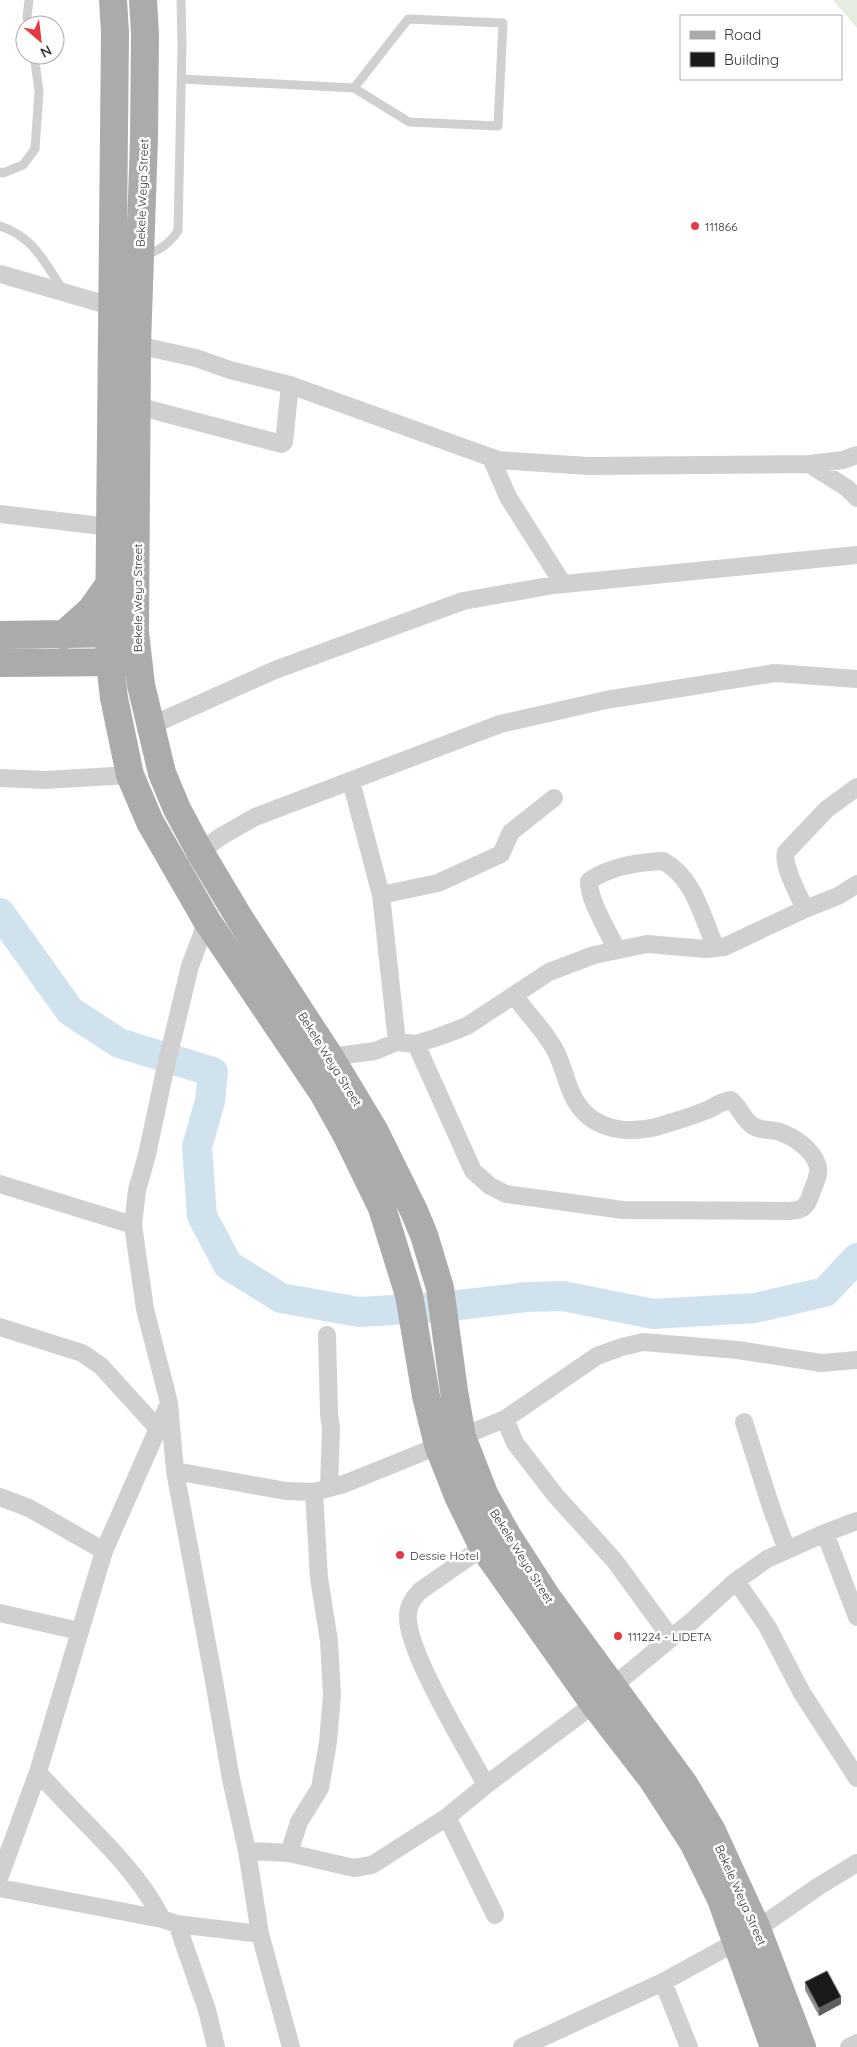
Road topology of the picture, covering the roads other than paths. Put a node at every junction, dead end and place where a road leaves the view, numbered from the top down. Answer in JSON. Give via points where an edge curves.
{"nodes":[{"id":1,"x":29,"y":0,"type":"edge"},
{"id":2,"x":113,"y":0,"type":"edge"},
{"id":3,"x":142,"y":0,"type":"edge"},
{"id":4,"x":181,"y":0,"type":"edge"},
{"id":5,"x":27,"y":15,"type":"edge"},
{"id":6,"x":115,"y":32,"type":"junction"},
{"id":7,"x":145,"y":34,"type":"junction"},
{"id":8,"x":35,"y":65,"type":"edge"},
{"id":9,"x":182,"y":79,"type":"junction"},
{"id":10,"x":354,"y":88,"type":"junction"},
{"id":11,"x":0,"y":172,"type":"edge"},
{"id":12,"x":0,"y":226,"type":"edge"},
{"id":13,"x":140,"y":256,"type":"junction"},
{"id":14,"x":0,"y":274,"type":"edge"},
{"id":15,"x":64,"y":292,"type":"junction"},
{"id":16,"x":111,"y":306,"type":"junction"},
{"id":17,"x":138,"y":309,"type":"junction"},
{"id":18,"x":137,"y":345,"type":"junction"},
{"id":19,"x":290,"y":385,"type":"junction"},
{"id":20,"x":137,"y":406,"type":"junction"},
{"id":21,"x":857,"y":455,"type":"edge"},
{"id":22,"x":492,"y":458,"type":"junction"},
{"id":23,"x":809,"y":464,"type":"junction"},
{"id":24,"x":857,"y":498,"type":"edge"},
{"id":25,"x":0,"y":514,"type":"edge"},
{"id":26,"x":110,"y":527,"type":"junction"},
{"id":27,"x":857,"y":556,"type":"edge"},
{"id":28,"x":111,"y":582,"type":"junction"},
{"id":29,"x":563,"y":584,"type":"junction"},
{"id":30,"x":122,"y":633,"type":"junction"},
{"id":31,"x":63,"y":635,"type":"junction"},
{"id":32,"x":0,"y":636,"type":"edge"},
{"id":33,"x":138,"y":662,"type":"junction"},
{"id":34,"x":0,"y":663,"type":"edge"},
{"id":35,"x":58,"y":663,"type":"junction"},
{"id":36,"x":110,"y":663,"type":"junction"},
{"id":37,"x":857,"y":679,"type":"edge"},
{"id":38,"x":114,"y":698,"type":"junction"},
{"id":39,"x":150,"y":726,"type":"junction"},
{"id":40,"x":130,"y":775,"type":"junction"},
{"id":41,"x":0,"y":778,"type":"edge"},
{"id":42,"x":351,"y":781,"type":"junction"},
{"id":43,"x":857,"y":787,"type":"edge"},
{"id":44,"x":554,"y":798,"type":"dead end"},
{"id":45,"x":200,"y":852,"type":"junction"},
{"id":46,"x":857,"y":884,"type":"edge"},
{"id":47,"x":381,"y":895,"type":"junction"},
{"id":48,"x":805,"y":909,"type":"junction"},
{"id":49,"x":207,"y":921,"type":"junction"},
{"id":50,"x":716,"y":948,"type":"junction"},
{"id":51,"x":617,"y":950,"type":"junction"},
{"id":52,"x":514,"y":996,"type":"junction"},
{"id":53,"x":397,"y":1042,"type":"junction"},
{"id":54,"x":416,"y":1044,"type":"junction"},
{"id":55,"x":330,"y":1058,"type":"junction"},
{"id":56,"x":0,"y":1184,"type":"edge"},
{"id":57,"x":134,"y":1225,"type":"junction"},
{"id":58,"x":0,"y":1327,"type":"edge"},
{"id":59,"x":327,"y":1335,"type":"dead end"},
{"id":60,"x":857,"y":1360,"type":"edge"},
{"id":61,"x":169,"y":1403,"type":"junction"},
{"id":62,"x":505,"y":1420,"type":"junction"},
{"id":63,"x":744,"y":1422,"type":"dead end"},
{"id":64,"x":158,"y":1430,"type":"junction"},
{"id":65,"x":450,"y":1441,"type":"junction"},
{"id":66,"x":175,"y":1471,"type":"junction"},
{"id":67,"x":322,"y":1490,"type":"junction"},
{"id":68,"x":0,"y":1497,"type":"edge"},
{"id":69,"x":857,"y":1522,"type":"edge"},
{"id":70,"x":825,"y":1533,"type":"junction"},
{"id":71,"x":484,"y":1547,"type":"junction"},
{"id":72,"x":787,"y":1550,"type":"junction"},
{"id":73,"x":104,"y":1551,"type":"junction"},
{"id":74,"x":736,"y":1581,"type":"junction"},
{"id":75,"x":0,"y":1612,"type":"edge"},
{"id":76,"x":857,"y":1617,"type":"edge"},
{"id":77,"x":79,"y":1631,"type":"junction"},
{"id":78,"x":671,"y":1638,"type":"junction"},
{"id":79,"x":604,"y":1695,"type":"junction"},
{"id":80,"x":38,"y":1772,"type":"junction"},
{"id":81,"x":857,"y":1778,"type":"edge"},
{"id":82,"x":486,"y":1785,"type":"junction"},
{"id":83,"x":447,"y":1817,"type":"junction"},
{"id":84,"x":247,"y":1851,"type":"junction"},
{"id":85,"x":289,"y":1853,"type":"junction"},
{"id":86,"x":857,"y":1863,"type":"edge"},
{"id":87,"x":0,"y":1876,"type":"edge"},
{"id":88,"x":0,"y":1888,"type":"edge"},
{"id":89,"x":495,"y":1915,"type":"dead end"},
{"id":90,"x":169,"y":1921,"type":"junction"},
{"id":91,"x":260,"y":1934,"type":"junction"},
{"id":92,"x":747,"y":1936,"type":"junction"},
{"id":93,"x":663,"y":1982,"type":"junction"},
{"id":94,"x":798,"y":2035,"type":"edge"},
{"id":95,"x":770,"y":2043,"type":"edge"},
{"id":96,"x":857,"y":2043,"type":"edge"},
{"id":97,"x":683,"y":2045,"type":"edge"},
{"id":98,"x":216,"y":2047,"type":"edge"},
{"id":99,"x":291,"y":2047,"type":"edge"},
{"id":100,"x":522,"y":2047,"type":"edge"},
{"id":101,"x":814,"y":2047,"type":"edge"},
{"id":102,"x":850,"y":2047,"type":"edge"}],
"edges":[{"from":1,"to":5,"type":"lane"},
{"from":2,"to":6,"type":"main road"},
{"from":3,"to":7,"type":"main road","name":"Bekele Weya Street"},
{"from":4,"to":9,"type":"lane"},
{"from":6,"to":7,"type":"main road"},
{"from":6,"to":16,"type":"main road"},
{"from":7,"to":13,"type":"main road","name":"Bekele Weya Street"},
{"from":8,"to":11,"type":"lane","via":[[39,91],[35,149],[23,165]]},
{"from":9,"to":10,"type":"lane"},
{"from":9,"to":13,"type":"lane","via":[[178,231],[170,244]]},
{"from":10,"to":10,"type":"lane","via":[[409,122],[498,126],[503,23],[408,19]]},
{"from":12,"to":15,"type":"lane","via":[[12,230],[34,246]]},
{"from":13,"to":17,"type":"main road","name":"Bekele Weya Street"},
{"from":14,"to":15,"type":"street"},
{"from":15,"to":16,"type":"street"},
{"from":16,"to":17,"type":"street"},
{"from":16,"to":26,"type":"main road"},
{"from":17,"to":18,"type":"main road","name":"Bekele Weya Street"},
{"from":18,"to":19,"type":"street"},
{"from":18,"to":20,"type":"main road","name":"Bekele Weya Street"},
{"from":19,"to":20,"type":"street","via":[[282,444]]},
{"from":19,"to":22,"type":"street"},
{"from":20,"to":30,"type":"main road","name":"Bekele Weya Street"},
{"from":21,"to":23,"type":"street"},
{"from":22,"to":23,"type":"street","via":[[588,466]]},
{"from":22,"to":29,"type":"street","via":[[508,497]]},
{"from":23,"to":24,"type":"street"},
{"from":25,"to":26,"type":"street"},
{"from":26,"to":28,"type":"main road"},
{"from":27,"to":29,"type":"street"},
{"from":28,"to":30,"type":"main road"},
{"from":28,"to":31,"type":"main road","via":[[91,610]]},
{"from":29,"to":39,"type":"street","via":[[463,601],[275,670]]},
{"from":30,"to":31,"type":"main road"},
{"from":30,"to":33,"type":"main road","name":"Bekele Weya Street"},
{"from":30,"to":36,"type":"main road"},
{"from":31,"to":32,"type":"main road"},
{"from":33,"to":36,"type":"main road"},
{"from":33,"to":39,"type":"main road","name":"Bekele Weya Street"},
{"from":34,"to":35,"type":"main road"},
{"from":35,"to":36,"type":"main road"},
{"from":35,"to":38,"type":"main road","via":[[75,669]]},
{"from":36,"to":38,"type":"main road"},
{"from":37,"to":42,"type":"street","via":[[774,673],[606,700],[500,724]]},
{"from":38,"to":40,"type":"main road"},
{"from":39,"to":45,"type":"main road","name":"Bekele Weya Street","via":[[162,773]]},
{"from":40,"to":41,"type":"street","via":[[46,780]]},
{"from":40,"to":49,"type":"main road","via":[[150,822]]},
{"from":42,"to":45,"type":"street","via":[[256,817]]},
{"from":42,"to":47,"type":"street"},
{"from":43,"to":48,"type":"street","via":[[827,810],[786,852],[789,872]]},
{"from":44,"to":47,"type":"street","via":[[511,832],[501,854],[438,883]]},
{"from":45,"to":55,"type":"main road","name":"Bekele Weya Street"},
{"from":46,"to":48,"type":"street","via":[[838,896]]},
{"from":47,"to":53,"type":"street"},
{"from":48,"to":50,"type":"street"},
{"from":49,"to":57,"type":"street","via":[[190,966],[138,1190]]},
{"from":49,"to":65,"type":"main road","via":[[318,1086],[382,1208],[411,1304],[426,1396]]},
{"from":50,"to":51,"type":"street","via":[[647,944]]},
{"from":50,"to":51,"type":"street","via":[[698,902],[685,880],[663,861],[618,869],[590,881],[589,888]]},
{"from":51,"to":52,"type":"street","via":[[549,972]]},
{"from":52,"to":54,"type":"street","via":[[467,1026]]},
{"from":52,"to":54,"type":"street","via":[[546,1034],[558,1054],[572,1095],[581,1109],[596,1121],[612,1129],[635,1130],[710,1109],[730,1100],[751,1125],[795,1138],[818,1164],[808,1205],[790,1212],[623,1210],[506,1194],[490,1186],[473,1170]]},
{"from":53,"to":54,"type":"street"},
{"from":53,"to":55,"type":"street","via":[[375,1051]]},
{"from":55,"to":65,"type":"main road","name":"Bekele Weya Street","via":[[374,1130],[424,1235],[441,1298],[454,1391]]},
{"from":56,"to":57,"type":"street"},
{"from":57,"to":61,"type":"street","via":[[145,1309]]},
{"from":58,"to":64,"type":"street","via":[[82,1353],[101,1366]]},
{"from":59,"to":67,"type":"street","via":[[332,1428]]},
{"from":60,"to":62,"type":"street","via":[[822,1362],[738,1350],[643,1342],[598,1356]]},
{"from":61,"to":64,"type":"street"},
{"from":61,"to":66,"type":"street"},
{"from":62,"to":65,"type":"street"},
{"from":62,"to":78,"type":"street","via":[[515,1443],[556,1496],[614,1560]]},
{"from":63,"to":72,"type":"street"},
{"from":64,"to":73,"type":"street"},
{"from":65,"to":67,"type":"street"},
{"from":65,"to":71,"type":"main road","via":[[458,1496]]},
{"from":65,"to":79,"type":"main road","name":"Bekele Weya Street"},
{"from":66,"to":67,"type":"street","via":[[286,1491]]},
{"from":66,"to":84,"type":"street","via":[[230,1779]]},
{"from":67,"to":85,"type":"street","via":[[318,1578],[329,1641],[332,1695],[328,1742],[320,1788],[299,1822]]},
{"from":68,"to":73,"type":"street","via":[[29,1508]]},
{"from":69,"to":70,"type":"street"},
{"from":70,"to":72,"type":"street"},
{"from":70,"to":76,"type":"street"},
{"from":71,"to":79,"type":"main road"},
{"from":71,"to":82,"type":"street","via":[[420,1591],[413,1598],[408,1614],[413,1645]]},
{"from":72,"to":74,"type":"street","via":[[767,1559]]},
{"from":73,"to":77,"type":"street"},
{"from":74,"to":78,"type":"street"},
{"from":74,"to":81,"type":"street","via":[[767,1626],[802,1693]]},
{"from":75,"to":77,"type":"street"},
{"from":77,"to":80,"type":"street"},
{"from":78,"to":79,"type":"street"},
{"from":79,"to":82,"type":"street"},
{"from":79,"to":92,"type":"main road","name":"Bekele Weya Street","via":[[684,1784],[712,1831]]},
{"from":80,"to":87,"type":"street"},
{"from":80,"to":90,"type":"street","via":[[114,1853]]},
{"from":82,"to":83,"type":"street"},
{"from":83,"to":85,"type":"street","via":[[372,1865],[354,1868]]},
{"from":83,"to":89,"type":"street"},
{"from":84,"to":85,"type":"street"},
{"from":84,"to":91,"type":"street"},
{"from":86,"to":92,"type":"street"},
{"from":88,"to":90,"type":"street"},
{"from":90,"to":91,"type":"street"},
{"from":90,"to":98,"type":"street","via":[[207,2010]]},
{"from":91,"to":99,"type":"street"},
{"from":92,"to":93,"type":"street"},
{"from":92,"to":94,"type":"main road","name":"Bekele Weya Street"},
{"from":92,"to":95,"type":"main road"},
{"from":93,"to":97,"type":"street"},
{"from":93,"to":100,"type":"street"},
{"from":94,"to":101,"type":"main road","name":"Bekele Weya Street"},
{"from":96,"to":102,"type":"street"}]}
